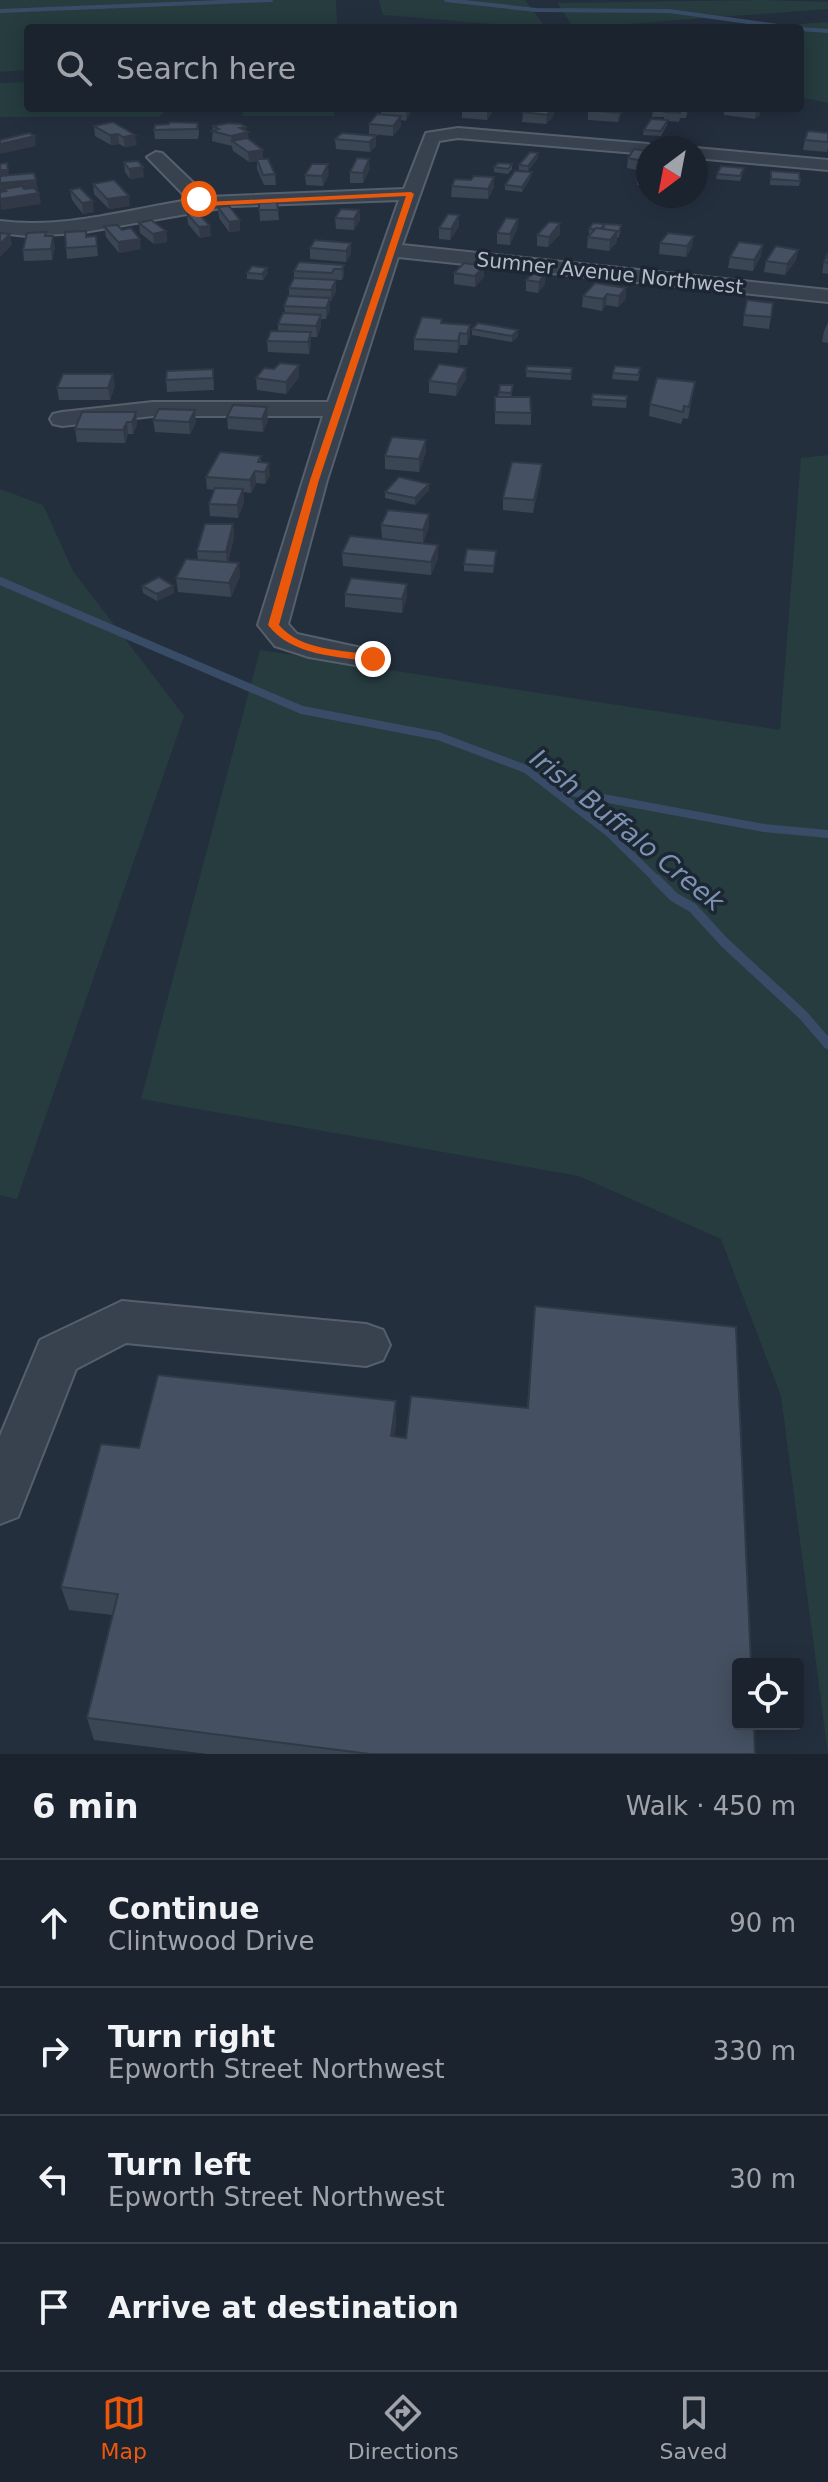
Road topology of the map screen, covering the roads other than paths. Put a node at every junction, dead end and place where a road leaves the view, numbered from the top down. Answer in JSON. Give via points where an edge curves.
{"nodes":[{"id":1,"x":636,"y":148,"type":"edge"},
{"id":2,"x":708,"y":154,"type":"edge"},
{"id":3,"x":156,"y":157,"type":"dead end"},
{"id":4,"x":828,"y":165,"type":"edge"},
{"id":5,"x":411,"y":194,"type":"junction"},
{"id":6,"x":204,"y":204,"type":"junction"},
{"id":7,"x":0,"y":227,"type":"edge"},
{"id":8,"x":391,"y":250,"type":"junction"},
{"id":9,"x":828,"y":296,"type":"edge"},
{"id":10,"x":338,"y":409,"type":"junction"},
{"id":11,"x":62,"y":419,"type":"dead end"},
{"id":12,"x":373,"y":659,"type":"dead end"},
{"id":13,"x":366,"y":1345,"type":"dead end"},
{"id":14,"x":0,"y":1499,"type":"edge"}],
"edges":[{"from":1,"to":5,"type":"street","via":[[475,134],[440,124]]},
{"from":2,"to":4,"type":"street"},
{"from":3,"to":6,"type":"street"},
{"from":5,"to":6,"type":"street"},
{"from":5,"to":8,"type":"street"},
{"from":6,"to":7,"type":"street","via":[[77,229]]},
{"from":8,"to":9,"type":"street","name":"Sumner Avenue Northwest"},
{"from":8,"to":10,"type":"street"},
{"from":10,"to":11,"type":"street","via":[[153,409]]},
{"from":10,"to":12,"type":"street","via":[[273,625],[286,640],[309,648]]},
{"from":13,"to":14,"type":"street","via":[[122,1322],[57,1355]]}]}
